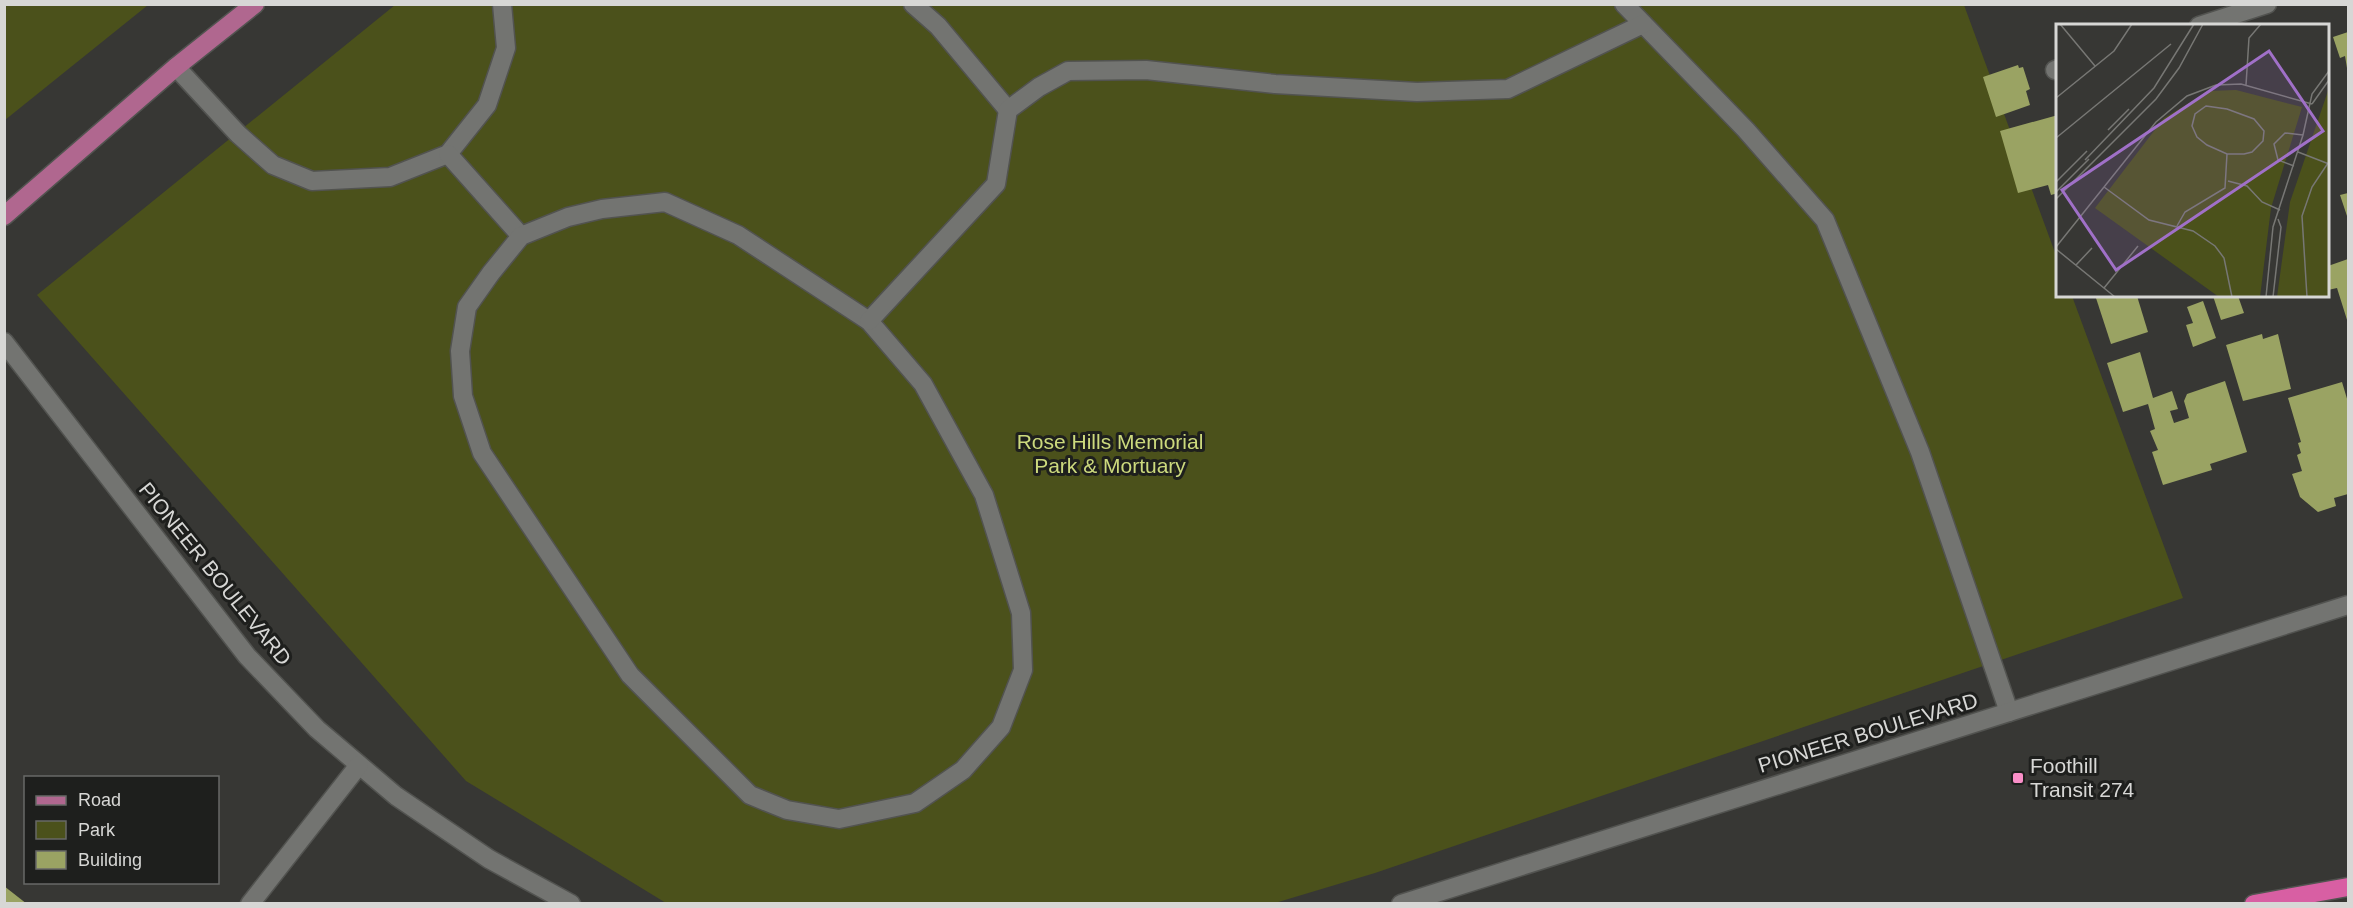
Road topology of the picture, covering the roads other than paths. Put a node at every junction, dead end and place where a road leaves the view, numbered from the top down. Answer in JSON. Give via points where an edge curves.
{"nodes":[{"id":1,"x":255,"y":4,"type":"edge"},
{"id":2,"x":502,"y":4,"type":"edge"},
{"id":3,"x":913,"y":4,"type":"edge"},
{"id":4,"x":1624,"y":4,"type":"edge"},
{"id":5,"x":2267,"y":4,"type":"edge"},
{"id":6,"x":1643,"y":24,"type":"junction"},
{"id":7,"x":2205,"y":24,"type":"edge"},
{"id":8,"x":176,"y":68,"type":"junction"},
{"id":9,"x":1008,"y":110,"type":"junction"},
{"id":10,"x":448,"y":154,"type":"junction"},
{"id":11,"x":4,"y":216,"type":"edge"},
{"id":12,"x":521,"y":236,"type":"junction"},
{"id":13,"x":869,"y":321,"type":"junction"},
{"id":14,"x":4,"y":342,"type":"edge"},
{"id":15,"x":2349,"y":605,"type":"edge"},
{"id":16,"x":2010,"y":712,"type":"junction"},
{"id":17,"x":359,"y":765,"type":"junction"},
{"id":18,"x":2349,"y":887,"type":"edge"},
{"id":19,"x":250,"y":903,"type":"edge"},
{"id":20,"x":571,"y":903,"type":"edge"},
{"id":21,"x":1401,"y":903,"type":"edge"},
{"id":22,"x":2254,"y":903,"type":"edge"}],
"edges":[{"from":1,"to":8,"type":"main road"},
{"from":2,"to":10,"type":"street","via":[[506,48],[487,105]]},
{"from":3,"to":9,"type":"street","via":[[938,26]]},
{"from":4,"to":6,"type":"street"},
{"from":5,"to":7,"type":"street"},
{"from":6,"to":9,"type":"street","via":[[1508,89],[1417,92],[1275,84],[1146,70],[1068,71]]},
{"from":6,"to":16,"type":"street","via":[[1746,130],[1825,220],[1920,452]]},
{"from":8,"to":10,"type":"street","via":[[273,165],[312,182],[390,177]]},
{"from":8,"to":11,"type":"main road"},
{"from":9,"to":13,"type":"street","via":[[996,183]]},
{"from":10,"to":12,"type":"street"},
{"from":12,"to":13,"type":"street","via":[[567,217],[665,202],[738,235]]},
{"from":12,"to":13,"type":"street","via":[[467,307],[460,351],[463,396],[482,453],[630,675],[750,795],[787,810],[839,819],[915,803],[963,770],[1001,727],[1023,670],[1021,614],[984,495],[923,384]]},
{"from":14,"to":17,"type":"street","name":"PIONEER BOULEVARD","via":[[247,656],[317,729]]},
{"from":15,"to":16,"type":"street","name":"PIONEER BOULEVARD"},
{"from":16,"to":21,"type":"street","name":"PIONEER BOULEVARD"},
{"from":17,"to":19,"type":"street"},
{"from":17,"to":20,"type":"street","name":"PIONEER BOULEVARD","via":[[396,796],[489,859]]},
{"from":18,"to":22,"type":"highway"}]}
